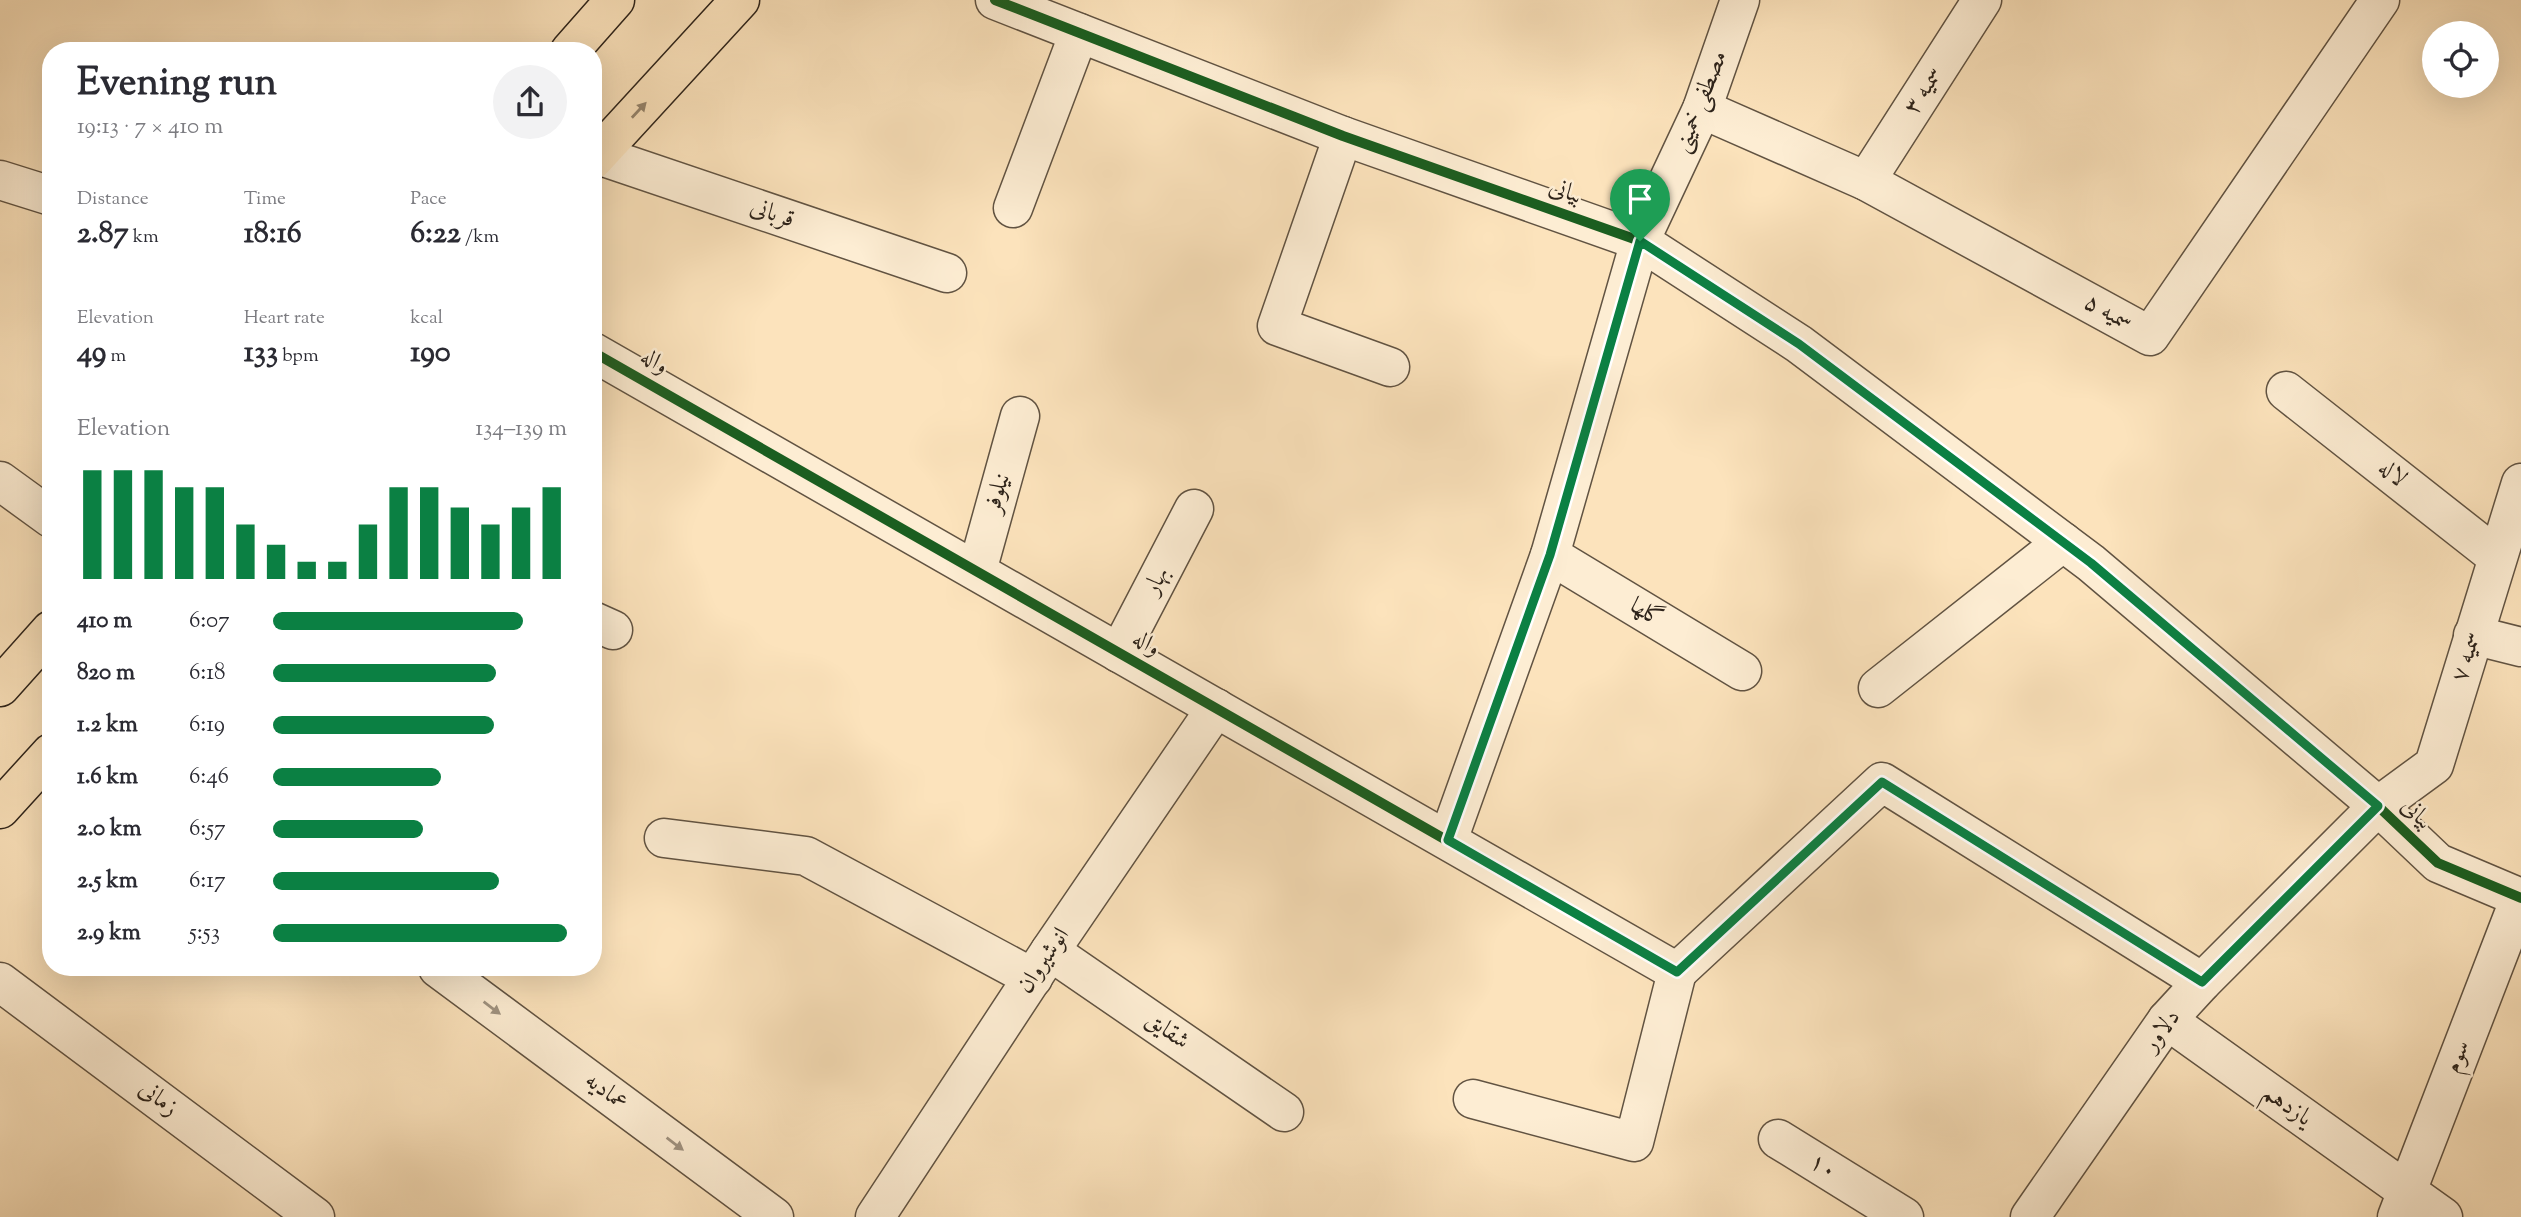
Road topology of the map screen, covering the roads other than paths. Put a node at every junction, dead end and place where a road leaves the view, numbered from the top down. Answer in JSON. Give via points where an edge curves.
{"nodes":[{"id":1,"x":615,"y":0,"type":"edge"},
{"id":2,"x":740,"y":0,"type":"edge"},
{"id":3,"x":995,"y":0,"type":"edge"},
{"id":4,"x":1740,"y":0,"type":"edge"},
{"id":5,"x":1982,"y":0,"type":"edge"},
{"id":6,"x":2381,"y":0,"type":"edge"},
{"id":7,"x":1079,"y":33,"type":"junction"},
{"id":8,"x":578,"y":42,"type":"edge"},
{"id":9,"x":1702,"y":109,"type":"junction"},
{"id":10,"x":1343,"y":136,"type":"junction"},
{"id":11,"x":602,"y":150,"type":"edge"},
{"id":12,"x":602,"y":159,"type":"edge"},
{"id":13,"x":0,"y":180,"type":"edge"},
{"id":14,"x":1866,"y":181,"type":"junction"},
{"id":15,"x":42,"y":193,"type":"edge"},
{"id":16,"x":1013,"y":208,"type":"dead end"},
{"id":17,"x":1640,"y":241,"type":"junction"},
{"id":18,"x":947,"y":274,"type":"dead end"},
{"id":19,"x":602,"y":357,"type":"edge"},
{"id":20,"x":1390,"y":367,"type":"dead end"},
{"id":21,"x":2286,"y":391,"type":"dead end"},
{"id":22,"x":1020,"y":416,"type":"dead end"},
{"id":23,"x":0,"y":481,"type":"edge"},
{"id":24,"x":2521,"y":483,"type":"edge"},
{"id":25,"x":1194,"y":509,"type":"dead end"},
{"id":26,"x":42,"y":511,"type":"edge"},
{"id":27,"x":2063,"y":542,"type":"junction"},
{"id":28,"x":1550,"y":555,"type":"junction"},
{"id":29,"x":2497,"y":557,"type":"junction"},
{"id":30,"x":976,"y":571,"type":"junction"},
{"id":31,"x":2473,"y":635,"type":"junction"},
{"id":32,"x":42,"y":640,"type":"edge"},
{"id":33,"x":2521,"y":647,"type":"edge"},
{"id":34,"x":1119,"y":653,"type":"junction"},
{"id":35,"x":1742,"y":671,"type":"dead end"},
{"id":36,"x":0,"y":687,"type":"edge"},
{"id":37,"x":1878,"y":688,"type":"dead end"},
{"id":38,"x":1216,"y":708,"type":"junction"},
{"id":39,"x":42,"y":764,"type":"edge"},
{"id":40,"x":2378,"y":806,"type":"junction"},
{"id":41,"x":0,"y":808,"type":"edge"},
{"id":42,"x":664,"y":838,"type":"dead end"},
{"id":43,"x":1448,"y":840,"type":"junction"},
{"id":44,"x":2520,"y":898,"type":"edge"},
{"id":45,"x":1042,"y":964,"type":"junction"},
{"id":46,"x":1677,"y":972,"type":"junction"},
{"id":47,"x":449,"y":976,"type":"edge"},
{"id":48,"x":0,"y":982,"type":"edge"},
{"id":49,"x":2202,"y":982,"type":"junction"},
{"id":50,"x":2167,"y":1020,"type":"junction"},
{"id":51,"x":1473,"y":1099,"type":"dead end"},
{"id":52,"x":1284,"y":1112,"type":"dead end"},
{"id":53,"x":1777,"y":1139,"type":"dead end"},
{"id":54,"x":2402,"y":1204,"type":"edge"},
{"id":55,"x":315,"y":1217,"type":"edge"},
{"id":56,"x":774,"y":1217,"type":"edge"},
{"id":57,"x":875,"y":1217,"type":"edge"},
{"id":58,"x":1904,"y":1217,"type":"edge"},
{"id":59,"x":2030,"y":1217,"type":"edge"},
{"id":60,"x":2443,"y":1217,"type":"edge"}],
"edges":[{"from":1,"to":8,"type":"main road"},
{"from":11,"to":2,"type":"main road","one_way":true},
{"from":3,"to":7,"type":"street","name":"بیانی"},
{"from":4,"to":9,"type":"street","name":"مصطفی خمینی"},
{"from":5,"to":14,"type":"street","name":"سمیه ۳"},
{"from":6,"to":14,"type":"street","name":"سمیه ۵","via":[[2150,336]]},
{"from":7,"to":10,"type":"street","name":"بیانی"},
{"from":7,"to":16,"type":"street"},
{"from":9,"to":14,"type":"street","name":"سمیه ۵"},
{"from":9,"to":17,"type":"street","name":"مصطفی خمینی"},
{"from":10,"to":17,"type":"street","name":"بیانی"},
{"from":10,"to":20,"type":"street","via":[[1277,326]]},
{"from":12,"to":18,"type":"street","name":"قربانی"},
{"from":13,"to":15,"type":"street"},
{"from":17,"to":27,"type":"street","name":"بیانی","via":[[1799,344]]},
{"from":17,"to":28,"type":"street","name":"مصطفی خمینی"},
{"from":19,"to":30,"type":"street","name":"واله"},
{"from":21,"to":29,"type":"street","name":"لاله"},
{"from":22,"to":30,"type":"street","name":"نیلوفر"},
{"from":23,"to":26,"type":"street"},
{"from":24,"to":29,"type":"street","name":"سمیه ۷"},
{"from":25,"to":34,"type":"street","name":"بهار"},
{"from":27,"to":37,"type":"street"},
{"from":27,"to":40,"type":"street","name":"بیانی"},
{"from":28,"to":35,"type":"street","name":"گلها"},
{"from":28,"to":43,"type":"street","name":"مصطفی خمینی"},
{"from":29,"to":31,"type":"street","name":"سمیه ۷"},
{"from":30,"to":34,"type":"street","name":"واله"},
{"from":31,"to":33,"type":"street"},
{"from":31,"to":40,"type":"street","name":"سمیه ۷","via":[[2434,765]]},
{"from":32,"to":36,"type":"main road"},
{"from":34,"to":38,"type":"street","name":"واله"},
{"from":38,"to":43,"type":"street","name":"واله"},
{"from":38,"to":45,"type":"street","name":"انوشیروان"},
{"from":39,"to":41,"type":"main road"},
{"from":40,"to":44,"type":"street","name":"بیانی","via":[[2438,863]]},
{"from":40,"to":49,"type":"street","name":"دلاور"},
{"from":42,"to":45,"type":"street","name":"شقایق","via":[[806,856]]},
{"from":43,"to":46,"type":"street","name":"واله"},
{"from":44,"to":54,"type":"street","name":"سوم"},
{"from":45,"to":52,"type":"street","name":"شقایق"},
{"from":45,"to":57,"type":"street","name":"انوشیروان"},
{"from":46,"to":49,"type":"street","via":[[1882,782]]},
{"from":46,"to":51,"type":"street","via":[[1634,1142]]},
{"from":47,"to":56,"type":"street","name":"عمادیه","one_way":true},
{"from":48,"to":55,"type":"street","name":"زمانی"},
{"from":49,"to":50,"type":"street","name":"دلاور"},
{"from":50,"to":54,"type":"street","name":"یازدهم"},
{"from":50,"to":59,"type":"street","name":"دلاور"},
{"from":53,"to":58,"type":"street","name":"۱۰"},
{"from":54,"to":60,"type":"street","name":"یازدهم"}]}
